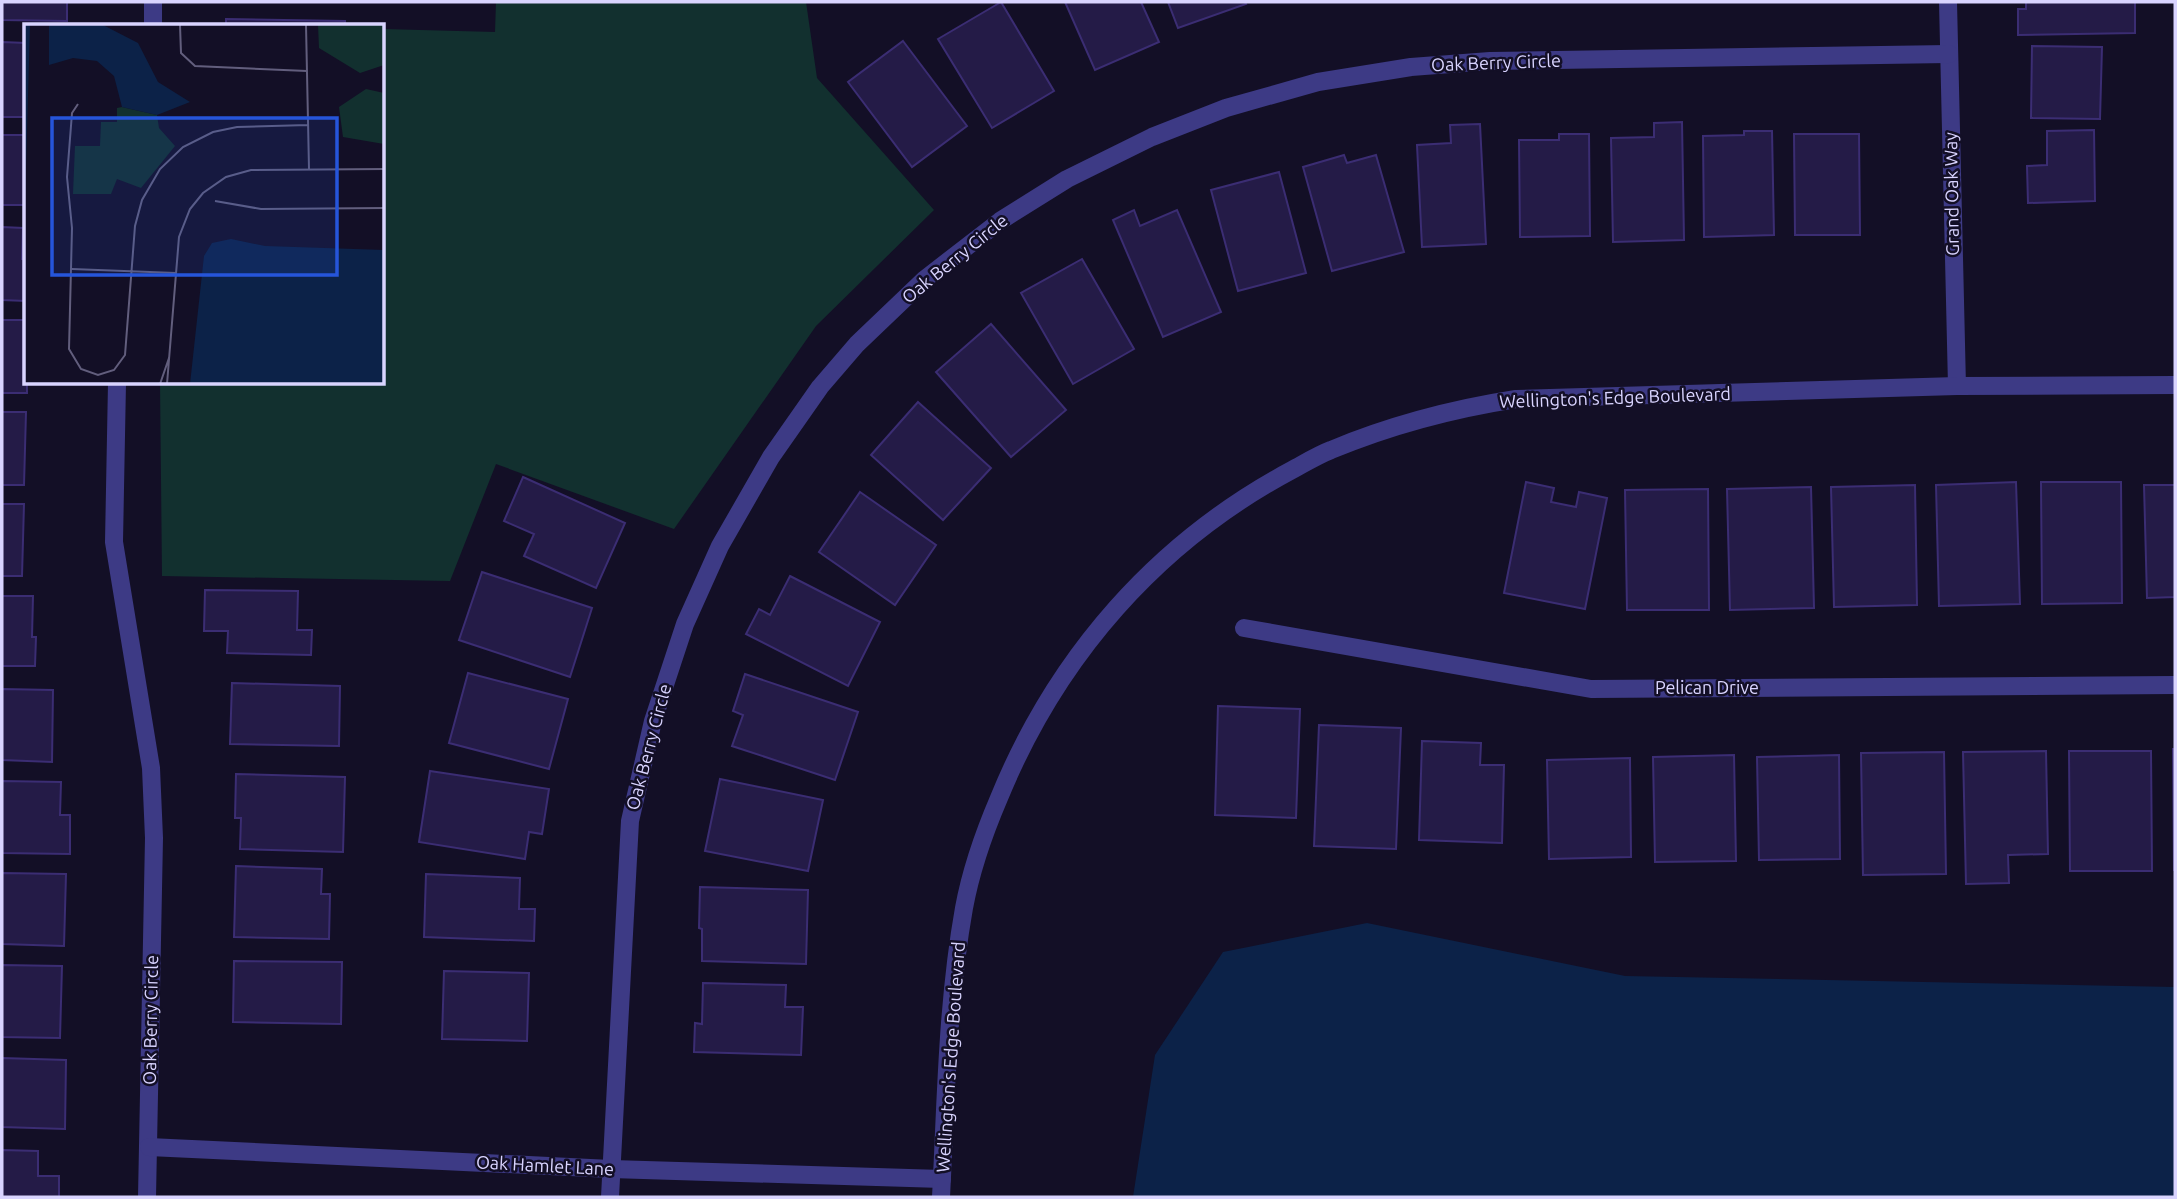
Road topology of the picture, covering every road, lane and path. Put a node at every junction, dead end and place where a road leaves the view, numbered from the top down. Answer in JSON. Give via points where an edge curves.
{"nodes":[{"id":1,"x":153,"y":2,"type":"edge"},
{"id":2,"x":1948,"y":2,"type":"edge"},
{"id":3,"x":153,"y":24,"type":"edge"},
{"id":4,"x":1949,"y":54,"type":"junction"},
{"id":5,"x":117,"y":385,"type":"edge"},
{"id":6,"x":2175,"y":385,"type":"edge"},
{"id":7,"x":1957,"y":386,"type":"junction"},
{"id":8,"x":1244,"y":628,"type":"dead end"},
{"id":9,"x":2175,"y":685,"type":"edge"},
{"id":10,"x":149,"y":1147,"type":"junction"},
{"id":11,"x":611,"y":1169,"type":"junction"},
{"id":12,"x":941,"y":1188,"type":"edge"},
{"id":13,"x":147,"y":1197,"type":"edge"},
{"id":14,"x":610,"y":1197,"type":"edge"}],
"edges":[{"from":1,"to":3,"type":"street"},
{"from":2,"to":4,"type":"street","name":"Grand Oak Way"},
{"from":4,"to":7,"type":"street","name":"Grand Oak Way"},
{"from":4,"to":11,"type":"street","name":"Oak Berry Circle","via":[[1490,61],[1411,66],[1318,82],[1226,108],[1152,137],[1067,179],[1000,221],[925,279],[857,344],[771,457],[720,546],[685,624],[653,721],[630,821]]},
{"from":5,"to":10,"type":"street","name":"Oak Berry Circle","via":[[114,542],[151,768],[154,838]]},
{"from":6,"to":7,"type":"street","name":"Wellington's Edge Boulevard"},
{"from":7,"to":12,"type":"street","name":"Wellington's Edge Boulevard","via":[[1516,399],[1467,407],[1402,423],[1329,451],[1260,487],[1204,526],[1153,569],[1100,626],[1053,689],[1015,757],[986,830],[965,905],[954,983]]},
{"from":8,"to":9,"type":"street","name":"Pelican Drive","via":[[1591,689]]},
{"from":10,"to":11,"type":"street","name":"Oak Hamlet Lane"},
{"from":10,"to":13,"type":"street","name":"Oak Berry Circle"},
{"from":11,"to":12,"type":"street","name":"Oak Hamlet Lane"},
{"from":11,"to":14,"type":"street","name":"Oak Berry Circle"}]}
